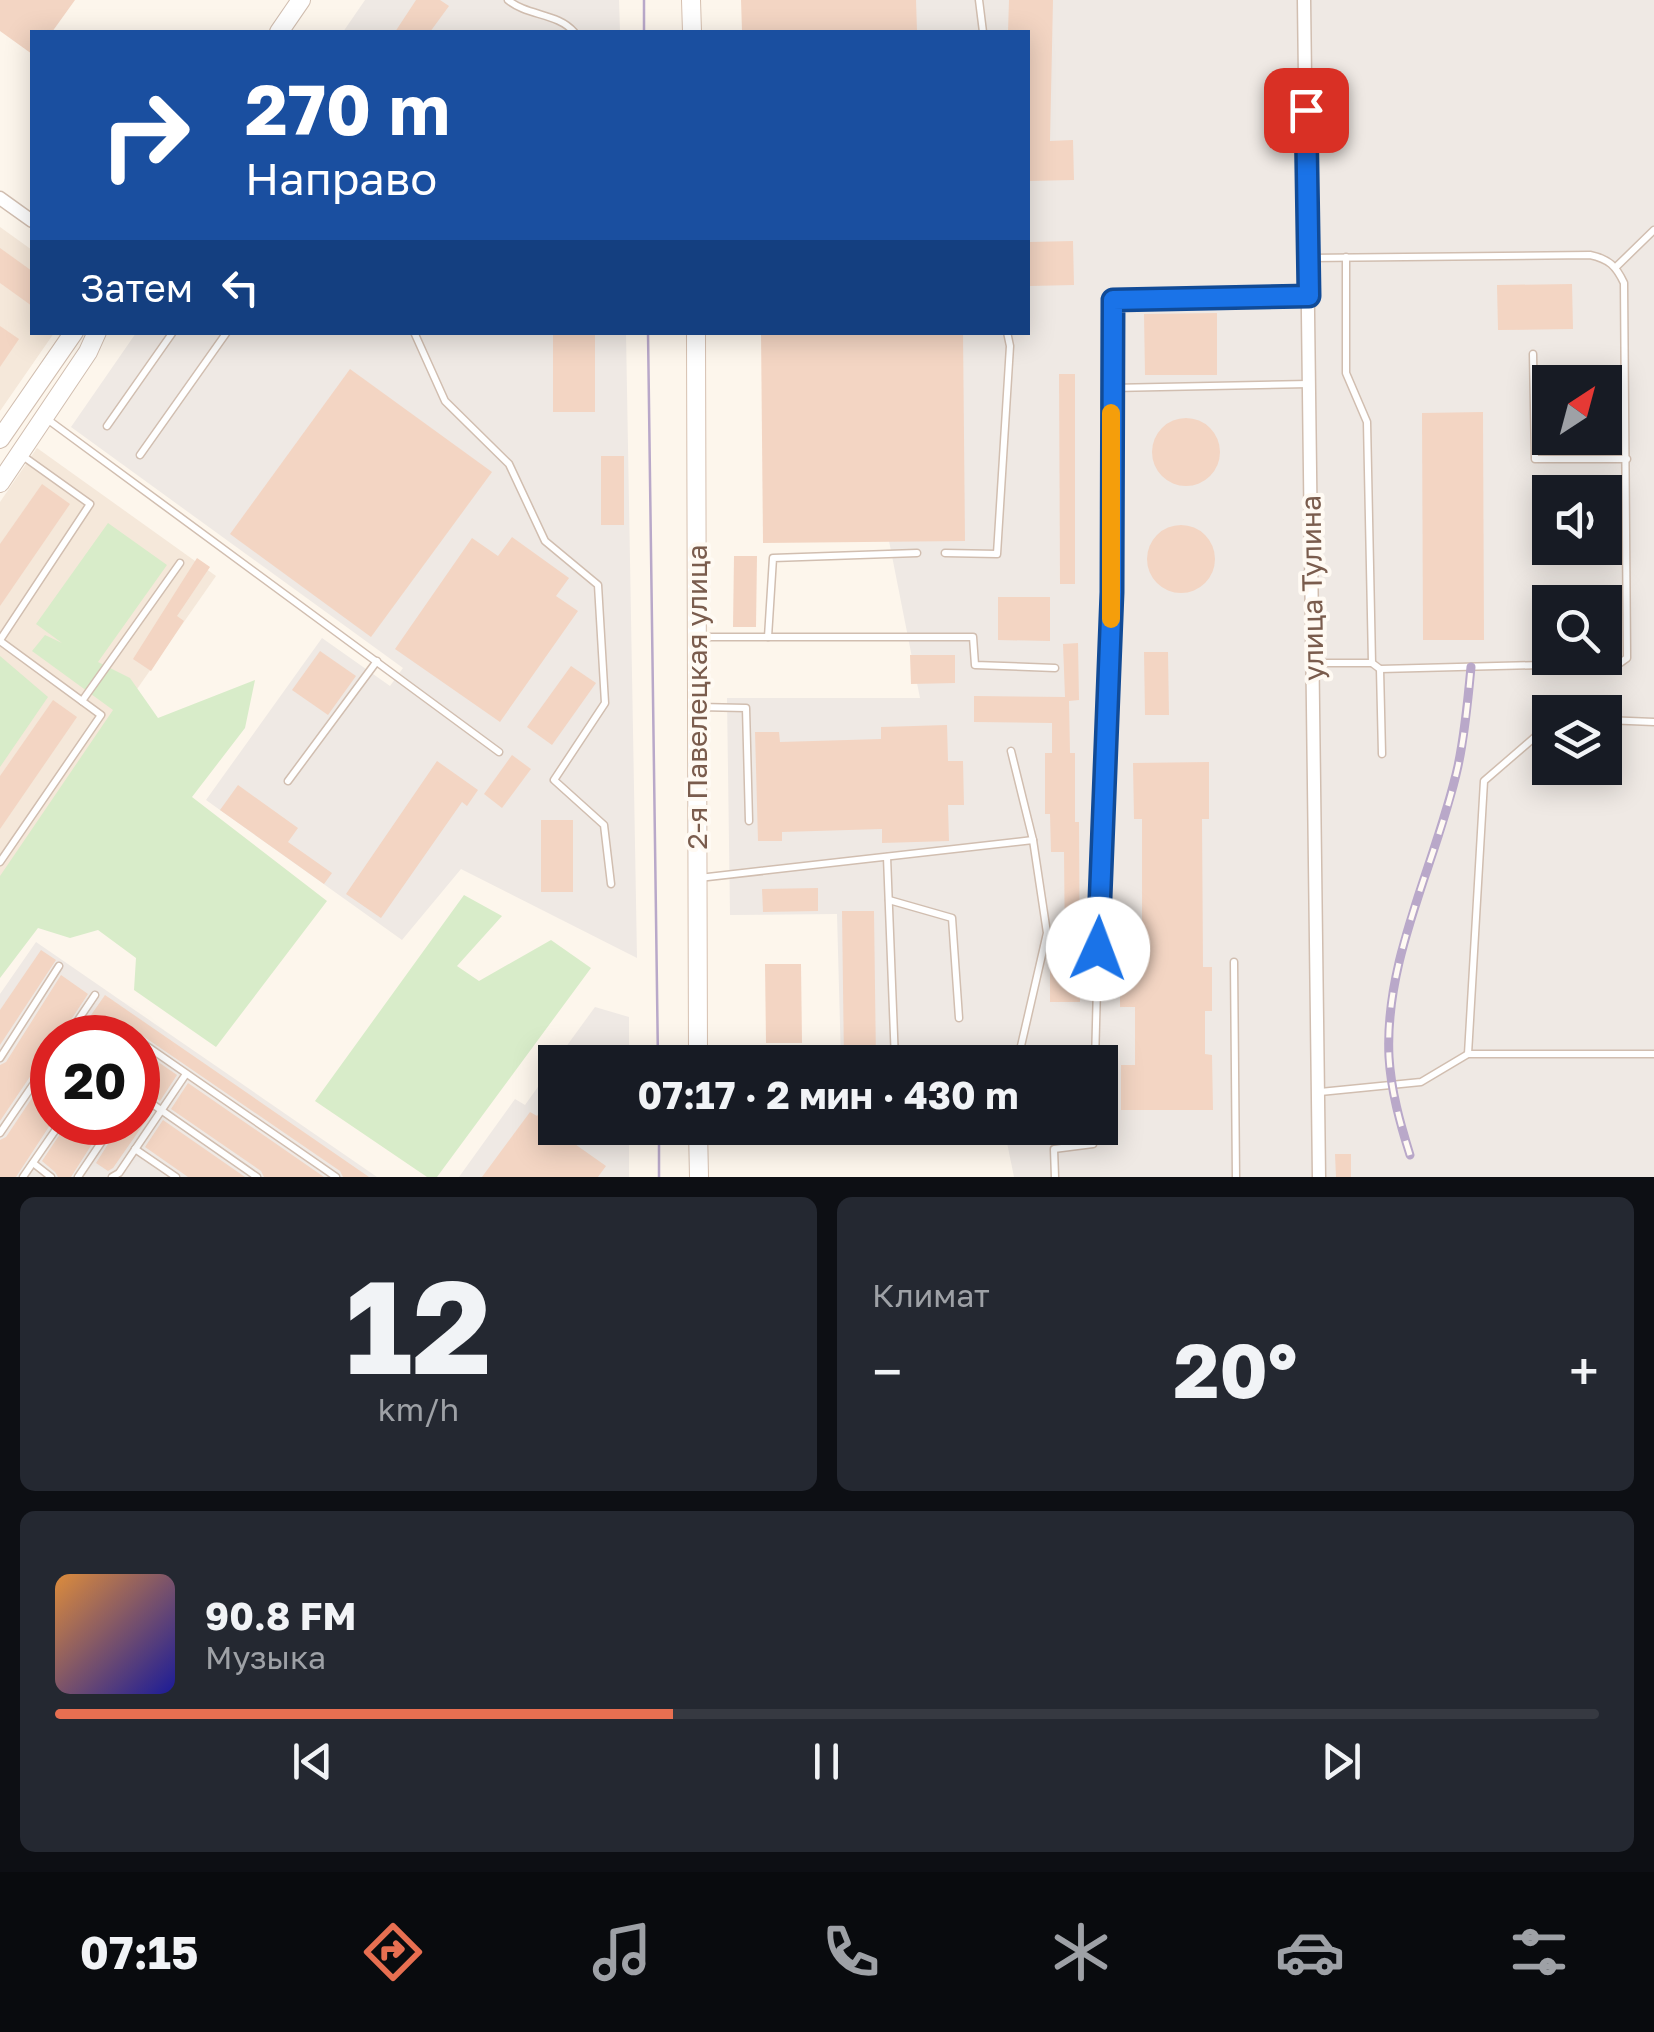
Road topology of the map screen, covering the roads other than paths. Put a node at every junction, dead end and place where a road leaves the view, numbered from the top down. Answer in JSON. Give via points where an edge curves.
{"nodes":[{"id":1,"x":302,"y":0,"type":"edge"},
{"id":2,"x":508,"y":0,"type":"edge"},
{"id":3,"x":691,"y":0,"type":"edge"},
{"id":4,"x":979,"y":0,"type":"edge"},
{"id":5,"x":1304,"y":0,"type":"edge"},
{"id":6,"x":281,"y":30,"type":"edge"},
{"id":7,"x":572,"y":30,"type":"edge"},
{"id":8,"x":692,"y":30,"type":"edge"},
{"id":9,"x":983,"y":30,"type":"edge"},
{"id":10,"x":0,"y":198,"type":"edge"},
{"id":11,"x":30,"y":219,"type":"edge"},
{"id":12,"x":1654,"y":230,"type":"edge"},
{"id":13,"x":1346,"y":257,"type":"junction"},
{"id":14,"x":1308,"y":258,"type":"junction"},
{"id":15,"x":1616,"y":267,"type":"junction"},
{"id":16,"x":1309,"y":296,"type":"junction"},
{"id":17,"x":72,"y":335,"type":"edge"},
{"id":18,"x":96,"y":335,"type":"edge"},
{"id":19,"x":170,"y":335,"type":"edge"},
{"id":20,"x":225,"y":335,"type":"edge"},
{"id":21,"x":415,"y":335,"type":"edge"},
{"id":22,"x":696,"y":335,"type":"edge"},
{"id":23,"x":1008,"y":335,"type":"edge"},
{"id":24,"x":1533,"y":354,"type":"dead end"},
{"id":25,"x":1310,"y":384,"type":"junction"},
{"id":26,"x":1111,"y":388,"type":"junction"},
{"id":27,"x":46,"y":418,"type":"junction"},
{"id":28,"x":106,"y":426,"type":"dead end"},
{"id":29,"x":0,"y":439,"type":"edge"},
{"id":30,"x":20,"y":454,"type":"junction"},
{"id":31,"x":140,"y":455,"type":"dead end"},
{"id":32,"x":1627,"y":458,"type":"junction"},
{"id":33,"x":0,"y":483,"type":"edge"},
{"id":34,"x":945,"y":552,"type":"dead end"},
{"id":35,"x":917,"y":553,"type":"dead end"},
{"id":36,"x":180,"y":563,"type":"dead end"},
{"id":37,"x":768,"y":637,"type":"junction"},
{"id":38,"x":697,"y":638,"type":"junction"},
{"id":39,"x":0,"y":640,"type":"edge"},
{"id":40,"x":376,"y":660,"type":"junction"},
{"id":41,"x":1314,"y":663,"type":"junction"},
{"id":42,"x":1372,"y":663,"type":"junction"},
{"id":43,"x":1055,"y":668,"type":"dead end"},
{"id":44,"x":1380,"y":670,"type":"junction"},
{"id":45,"x":82,"y":701,"type":"junction"},
{"id":46,"x":697,"y":707,"type":"junction"},
{"id":47,"x":1622,"y":721,"type":"edge"},
{"id":48,"x":1654,"y":722,"type":"edge"},
{"id":49,"x":1532,"y":740,"type":"edge"},
{"id":50,"x":1011,"y":751,"type":"dead end"},
{"id":51,"x":500,"y":752,"type":"dead end"},
{"id":52,"x":1382,"y":754,"type":"dead end"},
{"id":53,"x":288,"y":781,"type":"dead end"},
{"id":54,"x":749,"y":821,"type":"dead end"},
{"id":55,"x":1033,"y":840,"type":"junction"},
{"id":56,"x":887,"y":856,"type":"junction"},
{"id":57,"x":0,"y":862,"type":"edge"},
{"id":58,"x":698,"y":878,"type":"junction"},
{"id":59,"x":611,"y":884,"type":"dead end"},
{"id":60,"x":888,"y":900,"type":"junction"},
{"id":61,"x":1234,"y":962,"type":"dead end"},
{"id":62,"x":60,"y":966,"type":"dead end"},
{"id":63,"x":96,"y":995,"type":"dead end"},
{"id":64,"x":82,"y":1015,"type":"edge"},
{"id":65,"x":960,"y":1018,"type":"dead end"},
{"id":66,"x":698,"y":1045,"type":"edge"},
{"id":67,"x":1095,"y":1045,"type":"edge"},
{"id":68,"x":1468,"y":1054,"type":"junction"},
{"id":69,"x":1654,"y":1054,"type":"edge"},
{"id":70,"x":160,"y":1056,"type":"edge"},
{"id":71,"x":0,"y":1058,"type":"edge"},
{"id":72,"x":186,"y":1074,"type":"junction"},
{"id":73,"x":30,"y":1089,"type":"edge"},
{"id":74,"x":1319,"y":1092,"type":"junction"},
{"id":75,"x":160,"y":1111,"type":"joint"},
{"id":76,"x":0,"y":1133,"type":"edge"},
{"id":77,"x":45,"y":1145,"type":"edge"},
{"id":78,"x":100,"y":1145,"type":"edge"},
{"id":79,"x":137,"y":1145,"type":"edge"},
{"id":80,"x":698,"y":1145,"type":"edge"},
{"id":81,"x":1084,"y":1145,"type":"edge"},
{"id":82,"x":135,"y":1148,"type":"junction"},
{"id":83,"x":33,"y":1163,"type":"junction"},
{"id":84,"x":24,"y":1177,"type":"edge"},
{"id":85,"x":51,"y":1177,"type":"edge"},
{"id":86,"x":78,"y":1177,"type":"edge"},
{"id":87,"x":112,"y":1177,"type":"edge"},
{"id":88,"x":176,"y":1177,"type":"edge"},
{"id":89,"x":257,"y":1177,"type":"edge"},
{"id":90,"x":336,"y":1177,"type":"edge"},
{"id":91,"x":698,"y":1177,"type":"edge"},
{"id":92,"x":1055,"y":1177,"type":"edge"},
{"id":93,"x":1236,"y":1177,"type":"edge"},
{"id":94,"x":1320,"y":1177,"type":"edge"}],
"edges":[{"from":1,"to":6,"type":"main road"},
{"from":2,"to":7,"type":"lane"},
{"from":3,"to":8,"type":"main road"},
{"from":4,"to":9,"type":"lane"},
{"from":5,"to":14,"type":"street","name":"улица Тулина"},
{"from":10,"to":11,"type":"street"},
{"from":12,"to":15,"type":"lane"},
{"from":13,"to":14,"type":"lane"},
{"from":13,"to":15,"type":"lane","via":[[1590,255]]},
{"from":13,"to":42,"type":"lane","via":[[1346,373],[1367,422]]},
{"from":14,"to":16,"type":"street","name":"улица Тулина"},
{"from":15,"to":32,"type":"lane","via":[[1624,283]]},
{"from":16,"to":25,"type":"street","name":"улица Тулина"},
{"from":16,"to":26,"type":"lane","via":[[1113,300]]},
{"from":17,"to":29,"type":"main road"},
{"from":18,"to":27,"type":"main road"},
{"from":19,"to":28,"type":"lane"},
{"from":20,"to":31,"type":"lane"},
{"from":21,"to":59,"type":"lane","via":[[445,402],[510,464],[545,540],[598,584],[606,702],[554,780],[604,824]]},
{"from":22,"to":38,"type":"main road","name":"2-я Павелецкая улица"},
{"from":23,"to":34,"type":"lane","via":[[997,554]]},
{"from":24,"to":32,"type":"lane","via":[[1535,460]]},
{"from":25,"to":26,"type":"lane"},
{"from":25,"to":41,"type":"street","name":"улица Тулина"},
{"from":26,"to":67,"type":"lane","via":[[1112,592]]},
{"from":27,"to":30,"type":"main road"},
{"from":27,"to":40,"type":"lane"},
{"from":30,"to":33,"type":"main road"},
{"from":30,"to":39,"type":"lane","via":[[90,504]]},
{"from":32,"to":44,"type":"lane","via":[[1627,658]]},
{"from":35,"to":37,"type":"lane","via":[[774,558]]},
{"from":36,"to":45,"type":"lane"},
{"from":37,"to":38,"type":"lane"},
{"from":37,"to":43,"type":"lane","via":[[972,637],[975,665]]},
{"from":38,"to":46,"type":"main road","name":"2-я Павелецкая улица"},
{"from":39,"to":45,"type":"lane"},
{"from":40,"to":51,"type":"lane"},
{"from":40,"to":53,"type":"lane"},
{"from":41,"to":42,"type":"lane"},
{"from":41,"to":74,"type":"street","name":"улица Тулина"},
{"from":42,"to":44,"type":"lane"},
{"from":44,"to":52,"type":"lane"},
{"from":45,"to":57,"type":"lane","via":[[101,715]]},
{"from":46,"to":54,"type":"lane","via":[[746,708]]},
{"from":46,"to":58,"type":"main road","name":"2-я Павелецкая улица"},
{"from":47,"to":48,"type":"lane"},
{"from":49,"to":68,"type":"lane","via":[[1484,781]]},
{"from":50,"to":55,"type":"lane"},
{"from":55,"to":56,"type":"lane"},
{"from":55,"to":60,"type":"lane","via":[[1047,932],[1018,1059],[895,1061]]},
{"from":56,"to":58,"type":"lane"},
{"from":56,"to":60,"type":"lane"},
{"from":58,"to":66,"type":"main road","name":"2-я Павелецкая улица"},
{"from":60,"to":65,"type":"lane","via":[[952,918]]},
{"from":61,"to":93,"type":"lane"},
{"from":62,"to":71,"type":"lane"},
{"from":63,"to":64,"type":"lane"},
{"from":68,"to":69,"type":"lane"},
{"from":68,"to":74,"type":"lane","via":[[1420,1082]]},
{"from":70,"to":72,"type":"lane"},
{"from":72,"to":75,"type":"lane"},
{"from":72,"to":90,"type":"lane"},
{"from":73,"to":76,"type":"lane"},
{"from":74,"to":94,"type":"street","name":"улица Тулина"},
{"from":75,"to":89,"type":"lane"},
{"from":77,"to":83,"type":"lane"},
{"from":78,"to":86,"type":"lane"},
{"from":79,"to":82,"type":"lane"},
{"from":80,"to":91,"type":"main road"},
{"from":81,"to":92,"type":"lane","via":[[1054,1149]]},
{"from":82,"to":87,"type":"lane"},
{"from":82,"to":88,"type":"lane"},
{"from":83,"to":84,"type":"lane"},
{"from":83,"to":85,"type":"lane"}]}
